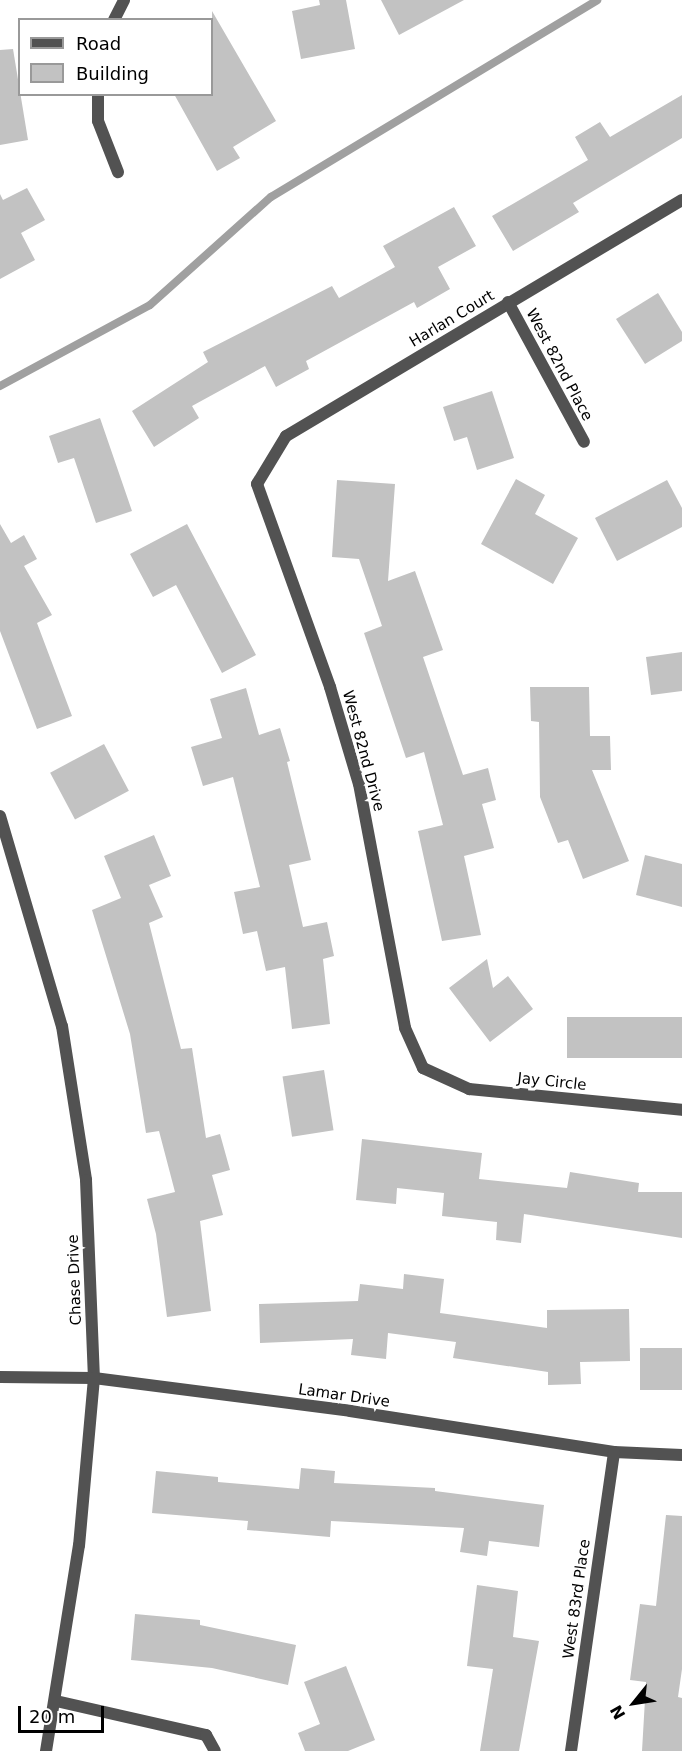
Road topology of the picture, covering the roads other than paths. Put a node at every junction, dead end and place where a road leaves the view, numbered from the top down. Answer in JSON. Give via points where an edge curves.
{"nodes":[{"id":1,"x":124,"y":0,"type":"edge"},
{"id":2,"x":115,"y":18,"type":"edge"},
{"id":3,"x":98,"y":96,"type":"edge"},
{"id":4,"x":118,"y":172,"type":"dead end"},
{"id":5,"x":682,"y":200,"type":"edge"},
{"id":6,"x":508,"y":302,"type":"junction"},
{"id":7,"x":584,"y":442,"type":"dead end"},
{"id":8,"x":257,"y":484,"type":"joint"},
{"id":9,"x":0,"y":816,"type":"edge"},
{"id":10,"x":423,"y":1068,"type":"joint"},
{"id":11,"x":682,"y":1110,"type":"edge"},
{"id":12,"x":0,"y":1377,"type":"edge"},
{"id":13,"x":94,"y":1378,"type":"junction"},
{"id":14,"x":614,"y":1452,"type":"junction"},
{"id":15,"x":682,"y":1455,"type":"edge"},
{"id":16,"x":57,"y":1701,"type":"junction"},
{"id":17,"x":46,"y":1751,"type":"edge"},
{"id":18,"x":215,"y":1751,"type":"edge"},
{"id":19,"x":571,"y":1751,"type":"edge"}],
"edges":[{"from":1,"to":2,"type":"street"},
{"from":3,"to":4,"type":"street","via":[[98,121]]},
{"from":5,"to":6,"type":"street","name":"Harlan Court"},
{"from":6,"to":7,"type":"street","name":"West 82nd Place"},
{"from":6,"to":8,"type":"street","name":"Harlan Court","via":[[286,436]]},
{"from":8,"to":10,"type":"street","name":"West 82nd Drive","via":[[330,687],[359,784],[405,1028]]},
{"from":9,"to":13,"type":"street","name":"Chase Drive","via":[[62,1026],[86,1180]]},
{"from":10,"to":11,"type":"street","name":"Jay Circle","via":[[469,1089]]},
{"from":12,"to":13,"type":"street","name":"Lamar Drive"},
{"from":13,"to":14,"type":"street","name":"Lamar Drive","via":[[350,1411]]},
{"from":13,"to":16,"type":"street","name":"Chase Drive","via":[[79,1545]]},
{"from":14,"to":15,"type":"street","name":"Lamar Drive"},
{"from":14,"to":19,"type":"street","name":"West 83rd Place"},
{"from":16,"to":17,"type":"street","name":"Chase Drive"},
{"from":16,"to":18,"type":"street","via":[[206,1735]]}]}
